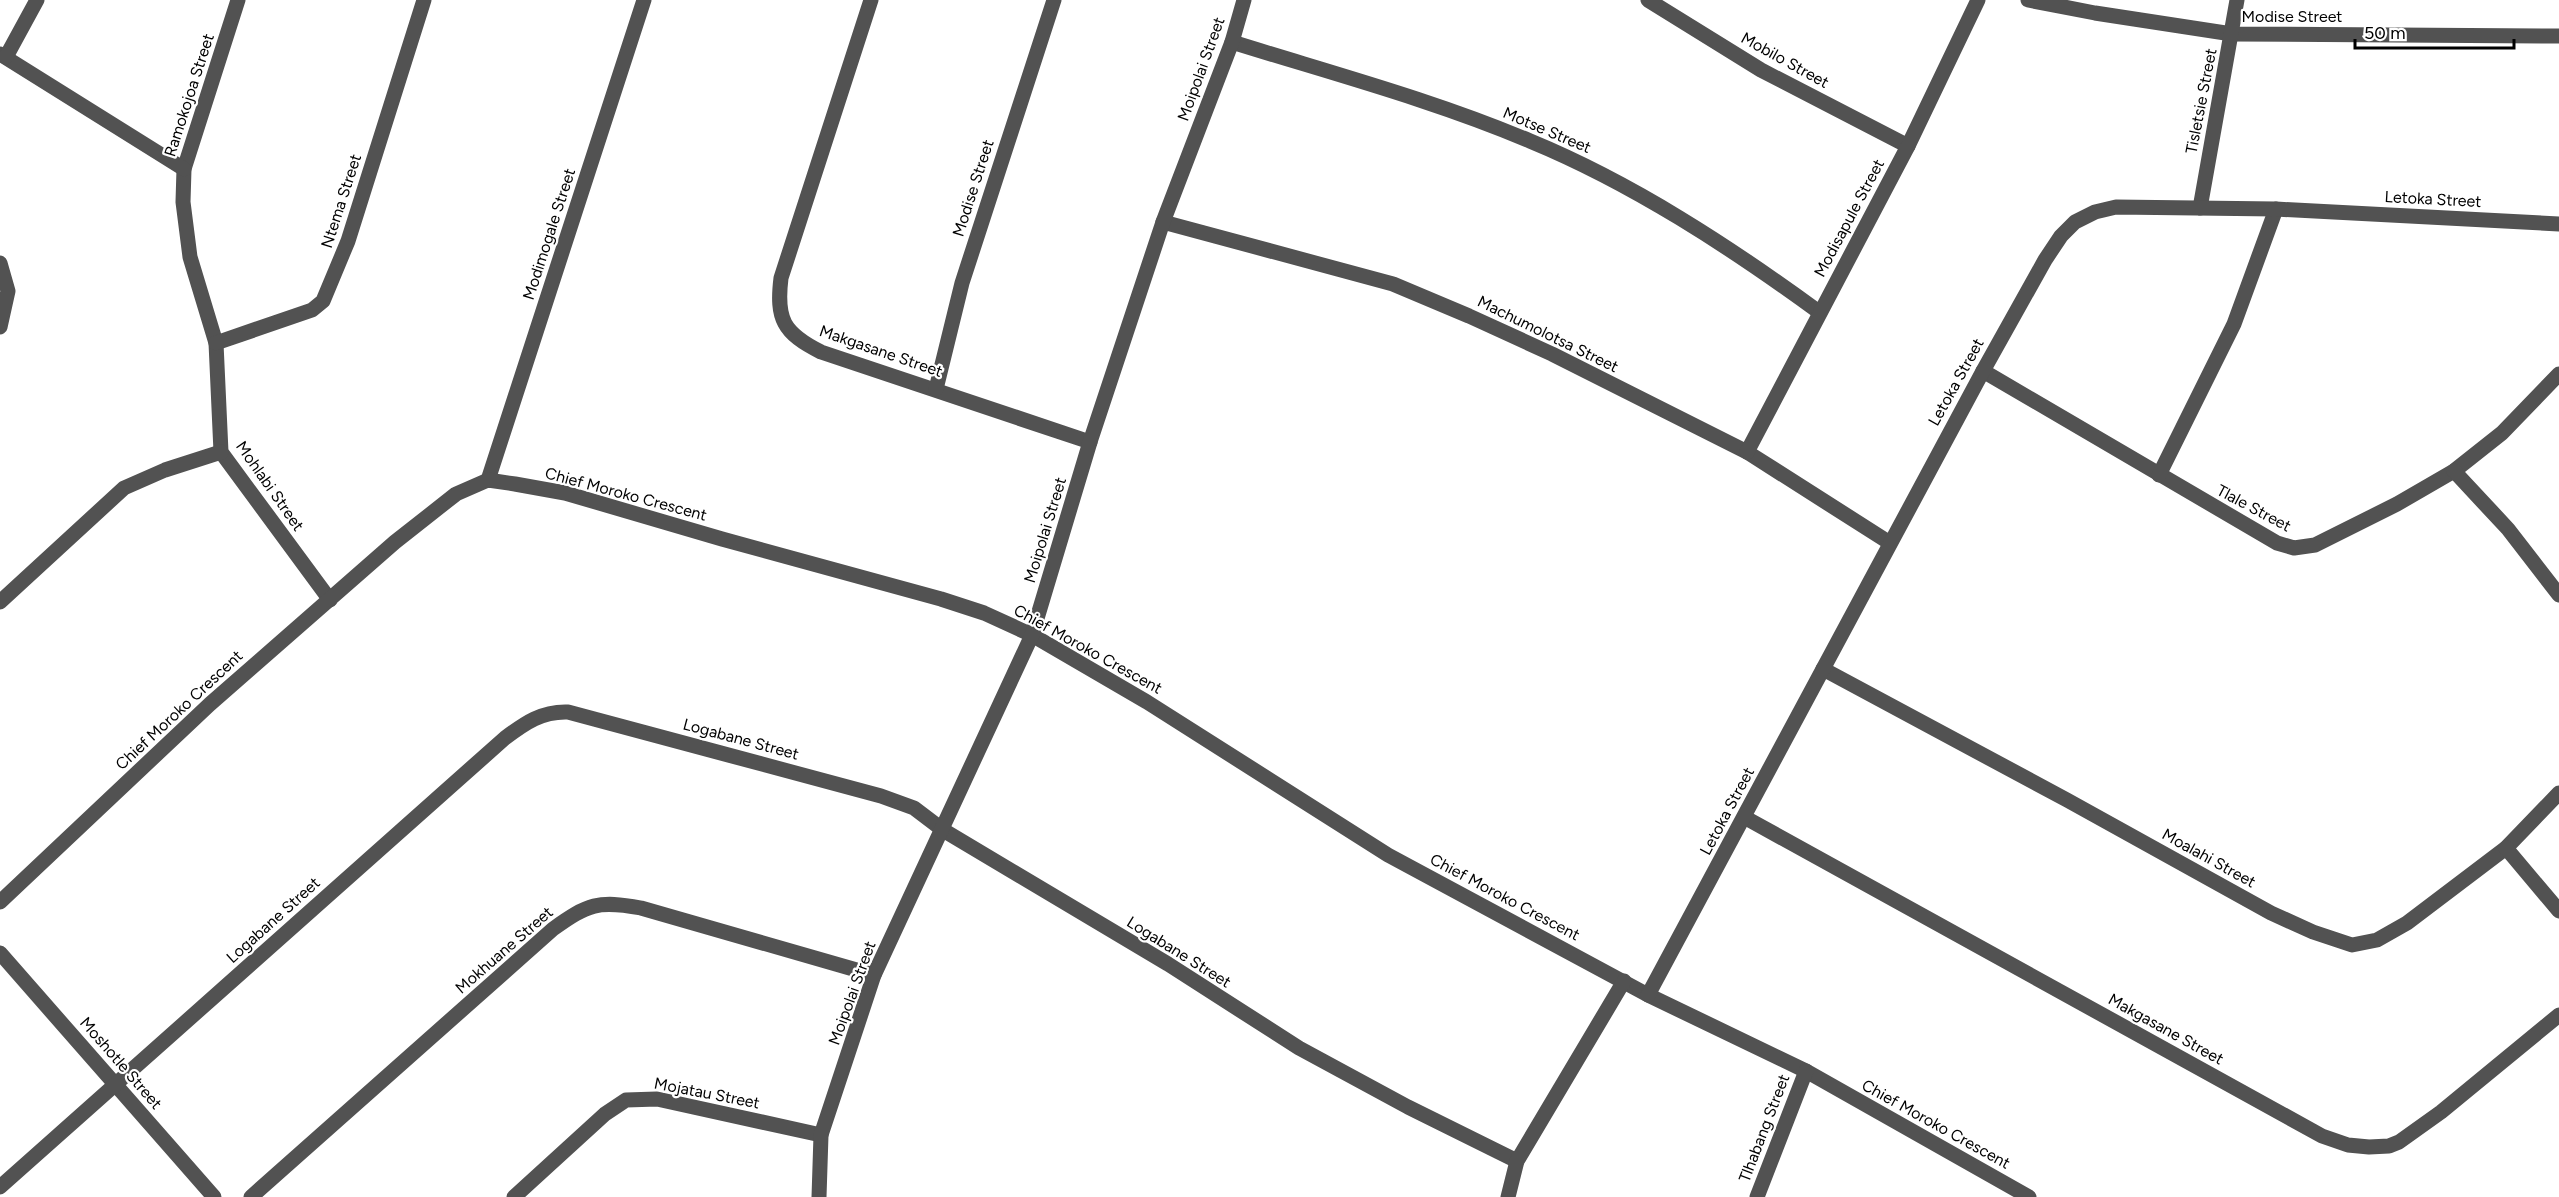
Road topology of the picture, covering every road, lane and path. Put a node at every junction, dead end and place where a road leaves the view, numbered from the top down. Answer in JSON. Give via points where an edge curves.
{"nodes":[{"id":1,"x":37,"y":0,"type":"edge"},
{"id":2,"x":238,"y":0,"type":"edge"},
{"id":3,"x":424,"y":0,"type":"edge"},
{"id":4,"x":644,"y":0,"type":"edge"},
{"id":5,"x":871,"y":0,"type":"edge"},
{"id":6,"x":1054,"y":0,"type":"edge"},
{"id":7,"x":1244,"y":0,"type":"edge"},
{"id":8,"x":1648,"y":0,"type":"edge"},
{"id":9,"x":1978,"y":0,"type":"edge"},
{"id":10,"x":2028,"y":0,"type":"edge"},
{"id":11,"x":2237,"y":0,"type":"edge"},
{"id":12,"x":2232,"y":34,"type":"junction"},
{"id":13,"x":2559,"y":36,"type":"edge"},
{"id":14,"x":1232,"y":42,"type":"junction"},
{"id":15,"x":3,"y":56,"type":"edge"},
{"id":16,"x":1908,"y":146,"type":"junction"},
{"id":17,"x":184,"y":168,"type":"junction"},
{"id":18,"x":2200,"y":208,"type":"junction"},
{"id":19,"x":2276,"y":209,"type":"junction"},
{"id":20,"x":1163,"y":222,"type":"junction"},
{"id":21,"x":2559,"y":224,"type":"edge"},
{"id":22,"x":0,"y":263,"type":"edge"},
{"id":23,"x":1819,"y":312,"type":"junction"},
{"id":24,"x":0,"y":327,"type":"edge"},
{"id":25,"x":216,"y":343,"type":"junction"},
{"id":26,"x":1983,"y":371,"type":"junction"},
{"id":27,"x":2559,"y":374,"type":"edge"},
{"id":28,"x":936,"y":389,"type":"junction"},
{"id":29,"x":1090,"y":442,"type":"junction"},
{"id":30,"x":221,"y":452,"type":"junction"},
{"id":31,"x":1747,"y":452,"type":"junction"},
{"id":32,"x":2454,"y":471,"type":"junction"},
{"id":33,"x":2159,"y":476,"type":"junction"},
{"id":34,"x":488,"y":480,"type":"junction"},
{"id":35,"x":1890,"y":543,"type":"junction"},
{"id":36,"x":2559,"y":595,"type":"edge"},
{"id":37,"x":330,"y":600,"type":"junction"},
{"id":38,"x":0,"y":602,"type":"edge"},
{"id":39,"x":1032,"y":635,"type":"junction"},
{"id":40,"x":1823,"y":669,"type":"junction"},
{"id":41,"x":2559,"y":793,"type":"edge"},
{"id":42,"x":1744,"y":817,"type":"junction"},
{"id":43,"x":943,"y":830,"type":"junction"},
{"id":44,"x":2506,"y":848,"type":"junction"},
{"id":45,"x":0,"y":902,"type":"edge"},
{"id":46,"x":2559,"y":911,"type":"edge"},
{"id":47,"x":0,"y":954,"type":"edge"},
{"id":48,"x":874,"y":975,"type":"junction"},
{"id":49,"x":1624,"y":981,"type":"junction"},
{"id":50,"x":1648,"y":994,"type":"junction"},
{"id":51,"x":2559,"y":1015,"type":"edge"},
{"id":52,"x":1806,"y":1071,"type":"junction"},
{"id":53,"x":115,"y":1085,"type":"junction"},
{"id":54,"x":821,"y":1135,"type":"junction"},
{"id":55,"x":1517,"y":1161,"type":"junction"},
{"id":56,"x":0,"y":1188,"type":"edge"},
{"id":57,"x":214,"y":1197,"type":"edge"},
{"id":58,"x":251,"y":1197,"type":"edge"},
{"id":59,"x":514,"y":1197,"type":"edge"},
{"id":60,"x":819,"y":1197,"type":"edge"},
{"id":61,"x":1508,"y":1197,"type":"edge"},
{"id":62,"x":1757,"y":1197,"type":"edge"},
{"id":63,"x":2030,"y":1197,"type":"edge"}],
"edges":[{"from":1,"to":15,"type":"street"},
{"from":2,"to":17,"type":"street","name":"Ramokojoa Street"},
{"from":3,"to":25,"type":"street","name":"Ntema Street","via":[[348,241],[323,301],[296,317]]},
{"from":4,"to":34,"type":"street","name":"Modimogale Street"},
{"from":5,"to":28,"type":"street","name":"Makgasane Street","via":[[781,278],[778,305],[791,333],[806,345]]},
{"from":6,"to":28,"type":"street","name":"Modise Street","via":[[962,283]]},
{"from":7,"to":14,"type":"street","name":"Moipolai Street"},
{"from":8,"to":16,"type":"street","name":"Mobilo Street","via":[[1761,70]]},
{"from":9,"to":16,"type":"street","name":"Modisapule Street"},
{"from":10,"to":12,"type":"street","name":"Modise Street"},
{"from":11,"to":12,"type":"street","name":"Tisletsie Street"},
{"from":12,"to":13,"type":"street","name":"Modise Street"},
{"from":12,"to":18,"type":"street","name":"Tisletsie Street"},
{"from":14,"to":20,"type":"street","name":"Moipolai Street"},
{"from":14,"to":23,"type":"street","name":"Motse Street","via":[[1447,109],[1530,141],[1670,214],[1755,266]]},
{"from":15,"to":17,"type":"street"},
{"from":16,"to":23,"type":"street","name":"Modisapule Street"},
{"from":17,"to":25,"type":"street","name":"Ramokojoa Street","via":[[183,202],[190,257]]},
{"from":18,"to":19,"type":"street","name":"Letoka Street"},
{"from":18,"to":26,"type":"street","name":"Letoka Street","via":[[2116,207],[2075,222],[2045,260]]},
{"from":19,"to":21,"type":"street","name":"Letoka Street"},
{"from":19,"to":33,"type":"street","via":[[2234,324]]},
{"from":20,"to":29,"type":"street","name":"Moipolai Street"},
{"from":20,"to":31,"type":"street","name":"Machumolotsa Street","via":[[1393,284],[1552,354]]},
{"from":22,"to":24,"type":"street","via":[[8,291]]},
{"from":23,"to":31,"type":"street","name":"Modisapule Street"},
{"from":25,"to":30,"type":"street","name":"Mohlabi Street"},
{"from":26,"to":33,"type":"street","name":"Tlale Street"},
{"from":26,"to":35,"type":"street","name":"Letoka Street"},
{"from":27,"to":32,"type":"street","name":"Tlale Street","via":[[2502,433]]},
{"from":28,"to":29,"type":"street","name":"Makgasane Street"},
{"from":29,"to":39,"type":"street","name":"Moipolai Street"},
{"from":30,"to":37,"type":"street","name":"Mohlabi Street"},
{"from":30,"to":38,"type":"street","via":[[124,488]]},
{"from":31,"to":35,"type":"street","name":"Machumolotsa Street"},
{"from":32,"to":33,"type":"street","name":"Tlale Street","via":[[2315,545],[2294,548],[2277,543]]},
{"from":32,"to":36,"type":"street","via":[[2508,529]]},
{"from":34,"to":37,"type":"street","name":"Chief Moroko Crescent","via":[[456,494]]},
{"from":34,"to":39,"type":"street","name":"Chief Moroko Crescent","via":[[565,493],[941,598]]},
{"from":35,"to":40,"type":"street","name":"Letoka Street"},
{"from":37,"to":45,"type":"street","name":"Chief Moroko Crescent","via":[[210,704]]},
{"from":39,"to":43,"type":"street","name":"Moipolai Street"},
{"from":39,"to":49,"type":"street","name":"Chief Moroko Crescent","via":[[1147,702],[1388,855]]},
{"from":40,"to":42,"type":"street","name":"Letoka Street"},
{"from":40,"to":44,"type":"street","name":"Moalahi Street","via":[[2271,913],[2340,943],[2363,944],[2395,931]]},
{"from":41,"to":44,"type":"street","name":"Moalahi Street"},
{"from":42,"to":50,"type":"street","name":"Letoka Street"},
{"from":42,"to":51,"type":"street","name":"Makgasane Street","via":[[2322,1136],[2348,1145],[2389,1146],[2420,1130]]},
{"from":43,"to":48,"type":"street","name":"Moipolai Street"},
{"from":43,"to":53,"type":"street","name":"Logabane Street","via":[[914,808],[881,796],[568,712],[543,714],[505,738]]},
{"from":43,"to":55,"type":"street","name":"Logabane Street","via":[[1168,964],[1299,1048]]},
{"from":44,"to":46,"type":"street"},
{"from":47,"to":53,"type":"street","name":"Moshotle Street"},
{"from":48,"to":54,"type":"street","name":"Moipolai Street"},
{"from":48,"to":58,"type":"street","name":"Mokhuane Street","via":[[641,908],[613,903],[593,905],[553,929]]},
{"from":49,"to":50,"type":"street","name":"Chief Moroko Crescent"},
{"from":49,"to":55,"type":"street"},
{"from":50,"to":52,"type":"street","name":"Chief Moroko Crescent"},
{"from":52,"to":62,"type":"street","name":"Tlhabang Street"},
{"from":52,"to":63,"type":"street","name":"Chief Moroko Crescent"},
{"from":53,"to":56,"type":"street","name":"Logabane Street"},
{"from":53,"to":57,"type":"street","name":"Moshotle Street"},
{"from":54,"to":59,"type":"street","name":"Mojatau Street","via":[[657,1099],[626,1100],[605,1114]]},
{"from":54,"to":60,"type":"street","name":"Moipolai Street"},
{"from":55,"to":61,"type":"street"}]}
